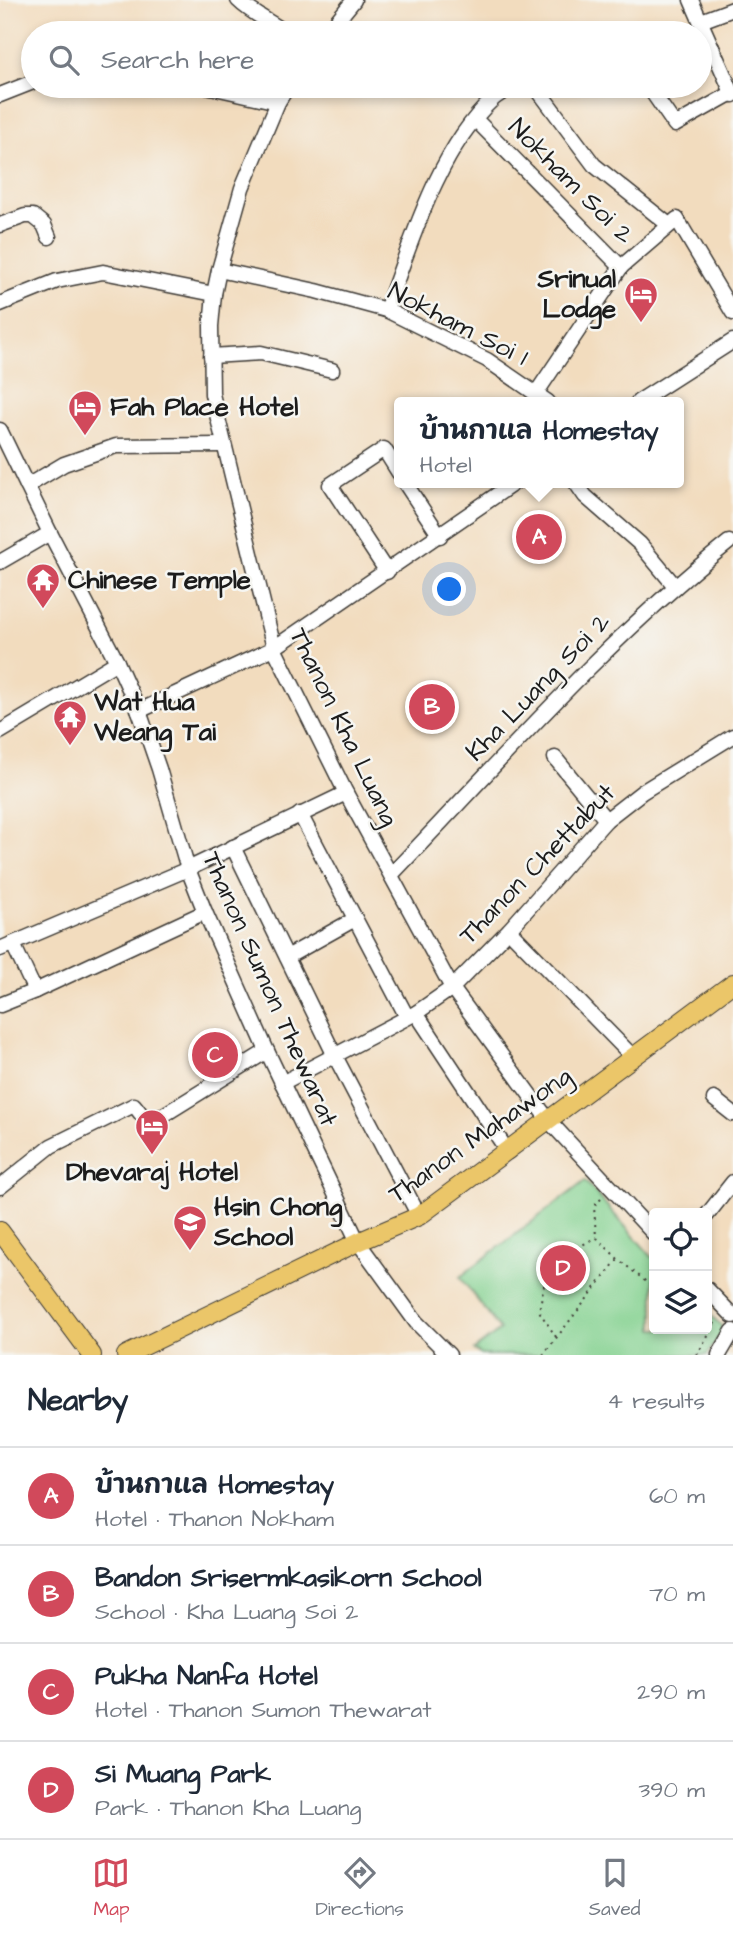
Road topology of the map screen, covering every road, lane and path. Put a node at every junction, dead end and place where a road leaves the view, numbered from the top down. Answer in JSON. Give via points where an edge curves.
{"nodes":[{"id":1,"x":238,"y":0,"type":"edge"},
{"id":2,"x":354,"y":0,"type":"edge"},
{"id":3,"x":691,"y":0,"type":"edge"},
{"id":4,"x":733,"y":9,"type":"edge"},
{"id":5,"x":269,"y":21,"type":"edge"},
{"id":6,"x":337,"y":21,"type":"edge"},
{"id":7,"x":701,"y":21,"type":"joint"},
{"id":8,"x":712,"y":46,"type":"edge"},
{"id":9,"x":21,"y":87,"type":"edge"},
{"id":10,"x":733,"y":94,"type":"edge"},
{"id":11,"x":0,"y":95,"type":"edge"},
{"id":12,"x":260,"y":98,"type":"edge"},
{"id":13,"x":280,"y":98,"type":"edge"},
{"id":14,"x":493,"y":98,"type":"edge"},
{"id":15,"x":544,"y":98,"type":"edge"},
{"id":16,"x":657,"y":98,"type":"edge"},
{"id":17,"x":278,"y":102,"type":"junction"},
{"id":18,"x":475,"y":119,"type":"junction"},
{"id":19,"x":0,"y":225,"type":"edge"},
{"id":20,"x":668,"y":225,"type":"junction"},
{"id":21,"x":49,"y":237,"type":"dead end"},
{"id":22,"x":621,"y":267,"type":"junction"},
{"id":23,"x":219,"y":270,"type":"junction"},
{"id":24,"x":214,"y":294,"type":"junction"},
{"id":25,"x":0,"y":304,"type":"edge"},
{"id":26,"x":386,"y":310,"type":"junction"},
{"id":27,"x":733,"y":313,"type":"edge"},
{"id":28,"x":733,"y":341,"type":"edge"},
{"id":29,"x":211,"y":356,"type":"junction"},
{"id":30,"x":332,"y":370,"type":"dead end"},
{"id":31,"x":537,"y":392,"type":"junction"},
{"id":32,"x":542,"y":397,"type":"edge"},
{"id":33,"x":646,"y":397,"type":"edge"},
{"id":34,"x":0,"y":430,"type":"edge"},
{"id":35,"x":223,"y":445,"type":"junction"},
{"id":36,"x":6,"y":459,"type":"edge"},
{"id":37,"x":394,"y":466,"type":"edge"},
{"id":38,"x":27,"y":486,"type":"junction"},
{"id":39,"x":408,"y":488,"type":"edge"},
{"id":40,"x":507,"y":488,"type":"edge"},
{"id":41,"x":579,"y":488,"type":"edge"},
{"id":42,"x":50,"y":533,"type":"junction"},
{"id":43,"x":440,"y":536,"type":"junction"},
{"id":44,"x":729,"y":542,"type":"dead end"},
{"id":45,"x":0,"y":562,"type":"edge"},
{"id":46,"x":387,"y":572,"type":"junction"},
{"id":47,"x":675,"y":586,"type":"junction"},
{"id":48,"x":274,"y":648,"type":"junction"},
{"id":49,"x":117,"y":662,"type":"junction"},
{"id":50,"x":139,"y":711,"type":"junction"},
{"id":51,"x":0,"y":732,"type":"edge"},
{"id":52,"x":733,"y":736,"type":"edge"},
{"id":53,"x":555,"y":758,"type":"dead end"},
{"id":54,"x":346,"y":793,"type":"junction"},
{"id":55,"x":300,"y":814,"type":"junction"},
{"id":56,"x":606,"y":820,"type":"junction"},
{"id":57,"x":233,"y":847,"type":"junction"},
{"id":58,"x":188,"y":869,"type":"junction"},
{"id":59,"x":391,"y":875,"type":"junction"},
{"id":60,"x":205,"y":912,"type":"junction"},
{"id":61,"x":355,"y":919,"type":"junction"},
{"id":62,"x":509,"y":930,"type":"junction"},
{"id":63,"x":7,"y":947,"type":"edge"},
{"id":64,"x":287,"y":957,"type":"junction"},
{"id":65,"x":733,"y":983,"type":"edge"},
{"id":66,"x":452,"y":988,"type":"junction"},
{"id":67,"x":35,"y":991,"type":"junction"},
{"id":68,"x":0,"y":1004,"type":"edge"},
{"id":69,"x":412,"y":1015,"type":"junction"},
{"id":70,"x":267,"y":1051,"type":"junction"},
{"id":71,"x":335,"y":1056,"type":"junction"},
{"id":72,"x":632,"y":1057,"type":"junction"},
{"id":73,"x":282,"y":1083,"type":"junction"},
{"id":74,"x":714,"y":1099,"type":"dead end"},
{"id":75,"x":733,"y":1114,"type":"edge"},
{"id":76,"x":549,"y":1121,"type":"junction"},
{"id":77,"x":508,"y":1152,"type":"junction"},
{"id":78,"x":733,"y":1182,"type":"edge"},
{"id":79,"x":0,"y":1186,"type":"edge"},
{"id":80,"x":612,"y":1188,"type":"junction"},
{"id":81,"x":712,"y":1209,"type":"edge"},
{"id":82,"x":419,"y":1216,"type":"junction"},
{"id":83,"x":649,"y":1229,"type":"edge"},
{"id":84,"x":0,"y":1231,"type":"edge"},
{"id":85,"x":596,"y":1237,"type":"junction"},
{"id":86,"x":358,"y":1242,"type":"junction"},
{"id":87,"x":618,"y":1259,"type":"junction"},
{"id":88,"x":649,"y":1284,"type":"edge"},
{"id":89,"x":712,"y":1294,"type":"edge"},
{"id":90,"x":729,"y":1311,"type":"edge"},
{"id":91,"x":712,"y":1328,"type":"edge"},
{"id":92,"x":733,"y":1331,"type":"edge"},
{"id":93,"x":708,"y":1334,"type":"edge"},
{"id":94,"x":556,"y":1337,"type":"junction"},
{"id":95,"x":92,"y":1355,"type":"edge"},
{"id":96,"x":126,"y":1355,"type":"edge"},
{"id":97,"x":449,"y":1355,"type":"edge"},
{"id":98,"x":544,"y":1355,"type":"edge"},
{"id":99,"x":697,"y":1355,"type":"edge"},
{"id":100,"x":719,"y":1355,"type":"edge"}],
"edges":[{"from":1,"to":5,"type":"street"},
{"from":2,"to":6,"type":"street"},
{"from":3,"to":7,"type":"street"},
{"from":4,"to":7,"type":"street"},
{"from":8,"to":10,"type":"street"},
{"from":9,"to":11,"type":"street"},
{"from":10,"to":16,"type":"street","via":[[675,124]]},
{"from":12,"to":17,"type":"street"},
{"from":13,"to":17,"type":"street","name":"Thanon Kha Luang"},
{"from":14,"to":18,"type":"street"},
{"from":15,"to":20,"type":"street","via":[[594,165]]},
{"from":17,"to":23,"type":"street","name":"Thanon Kha Luang","via":[[242,188]]},
{"from":18,"to":22,"type":"street","name":"Nokham Soi 2"},
{"from":18,"to":26,"type":"street","via":[[449,158],[419,220]]},
{"from":19,"to":21,"type":"street","via":[[33,216]]},
{"from":20,"to":22,"type":"street","name":"Nokham Soi 2"},
{"from":20,"to":27,"type":"street","name":"Nokham Soi 2","via":[[677,219]]},
{"from":22,"to":31,"type":"street"},
{"from":23,"to":24,"type":"street","name":"Thanon Kha Luang"},
{"from":23,"to":26,"type":"street","name":"Nokham Soi 1"},
{"from":24,"to":25,"type":"street","via":[[103,272],[57,281]]},
{"from":24,"to":29,"type":"street","name":"Thanon Kha Luang"},
{"from":26,"to":31,"type":"street","name":"Nokham Soi 1","via":[[487,360]]},
{"from":28,"to":33,"type":"street"},
{"from":29,"to":30,"type":"street","via":[[261,353]]},
{"from":29,"to":35,"type":"street","name":"Thanon Kha Luang","via":[[212,394]]},
{"from":31,"to":32,"type":"street","name":"Nokham Soi 1"},
{"from":34,"to":36,"type":"street","name":"Thanon Sumon Thewarat"},
{"from":35,"to":38,"type":"street","via":[[116,446],[64,464]]},
{"from":35,"to":48,"type":"street","name":"Thanon Kha Luang"},
{"from":36,"to":38,"type":"street","name":"Thanon Sumon Thewarat"},
{"from":37,"to":46,"type":"street","via":[[383,449],[330,485]]},
{"from":38,"to":42,"type":"street","name":"Thanon Sumon Thewarat"},
{"from":39,"to":43,"type":"street"},
{"from":40,"to":43,"type":"street"},
{"from":41,"to":47,"type":"street","via":[[640,544]]},
{"from":42,"to":45,"type":"street"},
{"from":42,"to":49,"type":"street","name":"Thanon Sumon Thewarat"},
{"from":43,"to":46,"type":"street"},
{"from":44,"to":47,"type":"street","name":"Kha Luang Soi 2"},
{"from":46,"to":48,"type":"street"},
{"from":47,"to":59,"type":"street","name":"Kha Luang Soi 2","via":[[602,654]]},
{"from":48,"to":50,"type":"street"},
{"from":48,"to":54,"type":"street","name":"Thanon Kha Luang"},
{"from":49,"to":50,"type":"street","name":"Thanon Sumon Thewarat"},
{"from":49,"to":51,"type":"street"},
{"from":50,"to":58,"type":"street","name":"Thanon Sumon Thewarat"},
{"from":52,"to":56,"type":"street","name":"Thanon Chettabut"},
{"from":53,"to":56,"type":"street"},
{"from":54,"to":55,"type":"street"},
{"from":54,"to":59,"type":"street","name":"Thanon Kha Luang"},
{"from":55,"to":57,"type":"street"},
{"from":55,"to":61,"type":"street"},
{"from":56,"to":62,"type":"street","name":"Thanon Chettabut"},
{"from":57,"to":58,"type":"street"},
{"from":57,"to":64,"type":"street"},
{"from":58,"to":60,"type":"street","name":"Thanon Sumon Thewarat"},
{"from":58,"to":63,"type":"street"},
{"from":59,"to":66,"type":"street","name":"Thanon Kha Luang"},
{"from":60,"to":67,"type":"street"},
{"from":60,"to":70,"type":"street","name":"Thanon Sumon Thewarat"},
{"from":61,"to":64,"type":"street"},
{"from":61,"to":69,"type":"street"},
{"from":62,"to":66,"type":"street","name":"Thanon Chettabut"},
{"from":62,"to":72,"type":"street"},
{"from":63,"to":67,"type":"street"},
{"from":64,"to":71,"type":"street"},
{"from":65,"to":72,"type":"main road","name":"Thanon Mahawong"},
{"from":66,"to":69,"type":"street","name":"Thanon Chettabut"},
{"from":66,"to":76,"type":"street","name":"Thanon Kha Luang"},
{"from":67,"to":68,"type":"street"},
{"from":69,"to":71,"type":"street","name":"Thanon Chettabut"},
{"from":69,"to":77,"type":"street"},
{"from":70,"to":73,"type":"street","name":"Thanon Sumon Thewarat"},
{"from":70,"to":79,"type":"street","via":[[149,1124],[134,1105],[51,1146]]},
{"from":71,"to":73,"type":"street","name":"Thanon Chettabut"},
{"from":71,"to":82,"type":"street"},
{"from":72,"to":76,"type":"main road","name":"Thanon Mahawong"},
{"from":73,"to":86,"type":"street","name":"Thanon Sumon Thewarat"},
{"from":74,"to":75,"type":"street"},
{"from":76,"to":77,"type":"main road","name":"Thanon Mahawong"},
{"from":76,"to":80,"type":"street","name":"Thanon Kha Luang"},
{"from":77,"to":82,"type":"main road","name":"Thanon Mahawong"},
{"from":78,"to":81,"type":"street"},
{"from":80,"to":83,"type":"street","name":"Thanon Kha Luang"},
{"from":80,"to":85,"type":"path","via":[[594,1206]]},
{"from":82,"to":86,"type":"main road","name":"Thanon Mahawong"},
{"from":84,"to":95,"type":"main road"},
{"from":85,"to":87,"type":"path"},
{"from":85,"to":94,"type":"path","via":[[548,1265],[539,1311]]},
{"from":86,"to":96,"type":"main road","name":"Thanon Mahawong"},
{"from":86,"to":97,"type":"street","name":"Thanon Sumon Thewarat","via":[[416,1322]]},
{"from":87,"to":88,"type":"path"},
{"from":87,"to":94,"type":"path"},
{"from":89,"to":90,"type":"street"},
{"from":90,"to":91,"type":"path"},
{"from":92,"to":100,"type":"street"},
{"from":93,"to":99,"type":"path"},
{"from":94,"to":98,"type":"path"}]}
